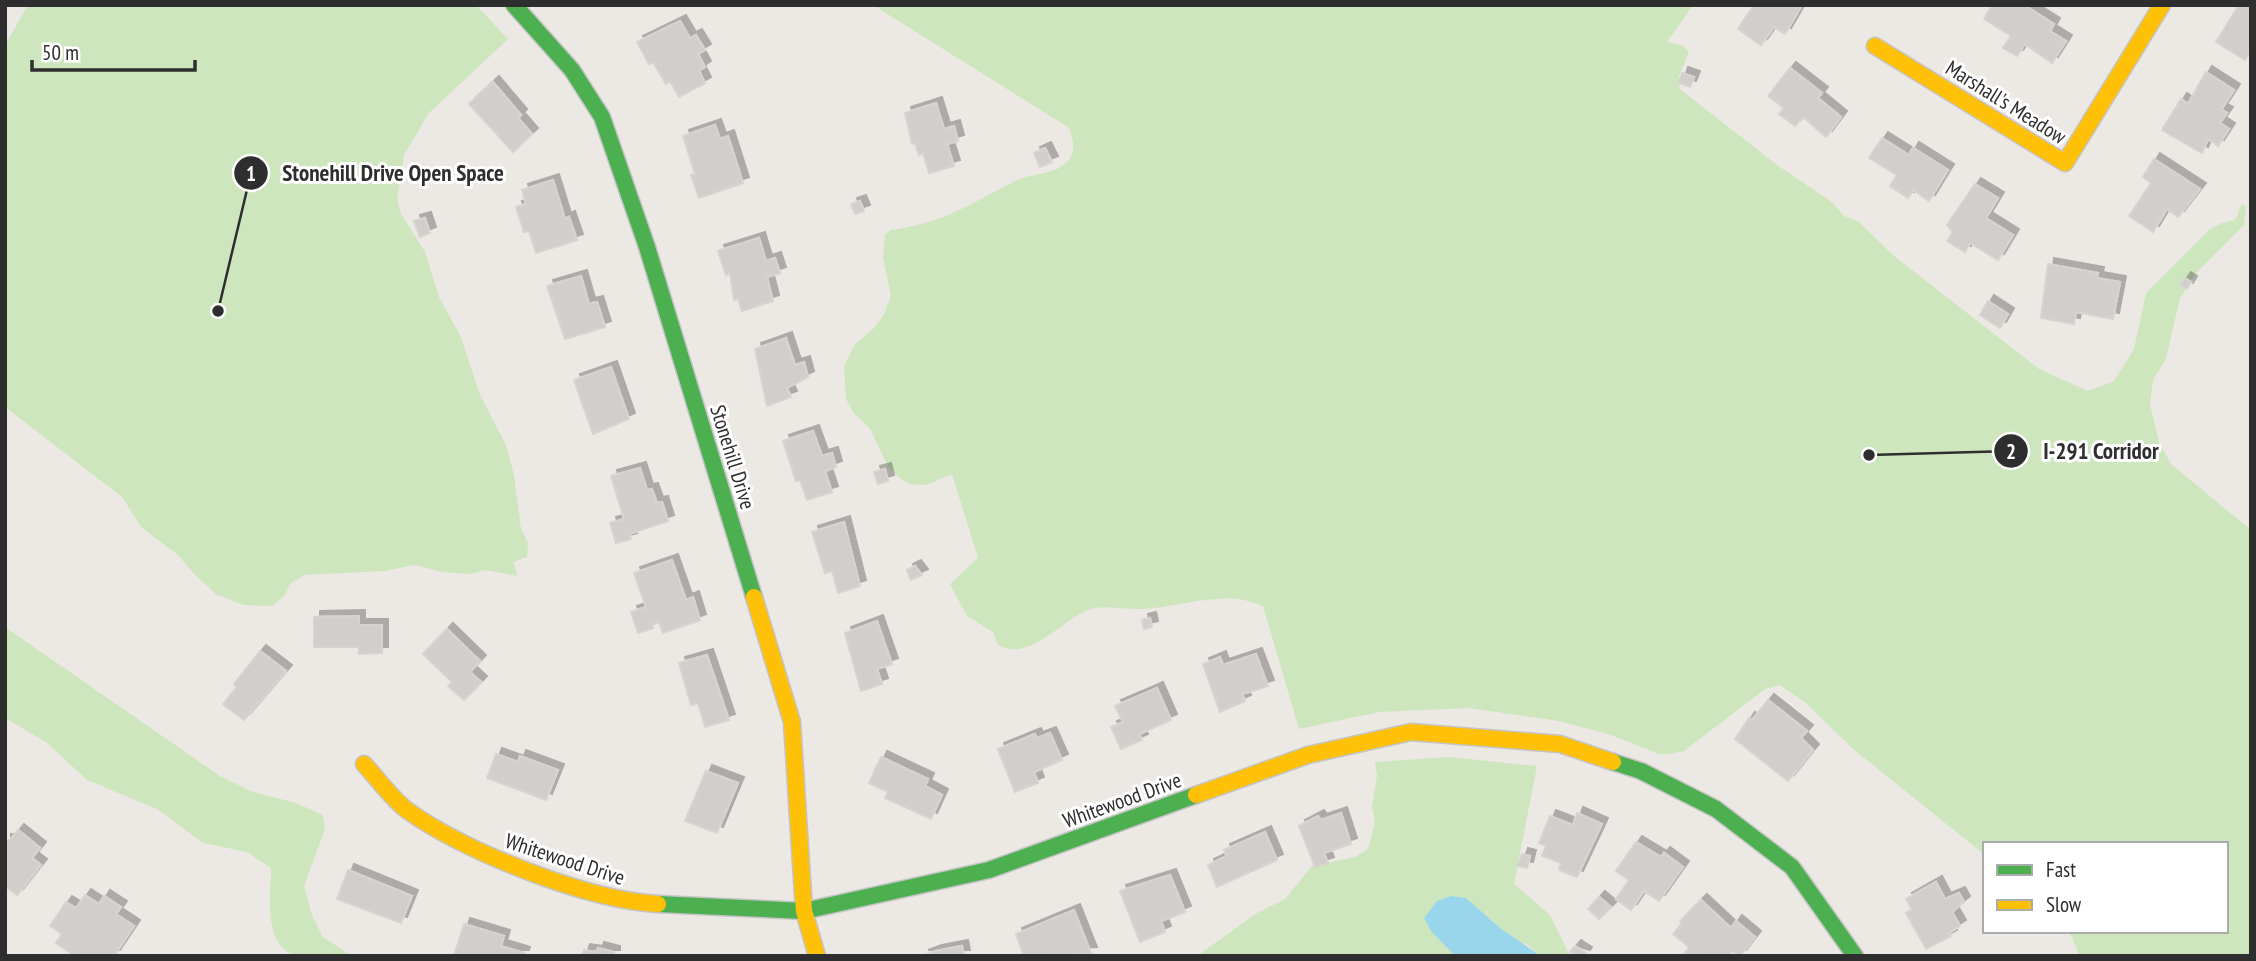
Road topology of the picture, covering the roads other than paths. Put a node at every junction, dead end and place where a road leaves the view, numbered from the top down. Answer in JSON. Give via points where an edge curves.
{"nodes":[{"id":1,"x":514,"y":5,"type":"edge"},
{"id":2,"x":2162,"y":5,"type":"edge"},
{"id":3,"x":1875,"y":46,"type":"dead end"},
{"id":4,"x":364,"y":764,"type":"dead end"},
{"id":5,"x":804,"y":911,"type":"junction"},
{"id":6,"x":817,"y":956,"type":"edge"},
{"id":7,"x":1855,"y":956,"type":"edge"}],
"edges":[{"from":1,"to":5,"type":"street","name":"Stonehill Drive","via":[[572,70],[602,117],[647,247],[792,722]]},
{"from":2,"to":3,"type":"street","name":"Marshall's Meadow","via":[[2065,163]]},
{"from":4,"to":5,"type":"street","name":"Whitewood Drive","via":[[407,810],[493,858],[624,902]]},
{"from":5,"to":6,"type":"street","name":"Stonehill Drive"},
{"from":5,"to":7,"type":"street","name":"Whitewood Drive","via":[[989,870],[1308,755],[1411,732],[1560,744],[1641,771],[1706,804],[1792,867]]}]}
